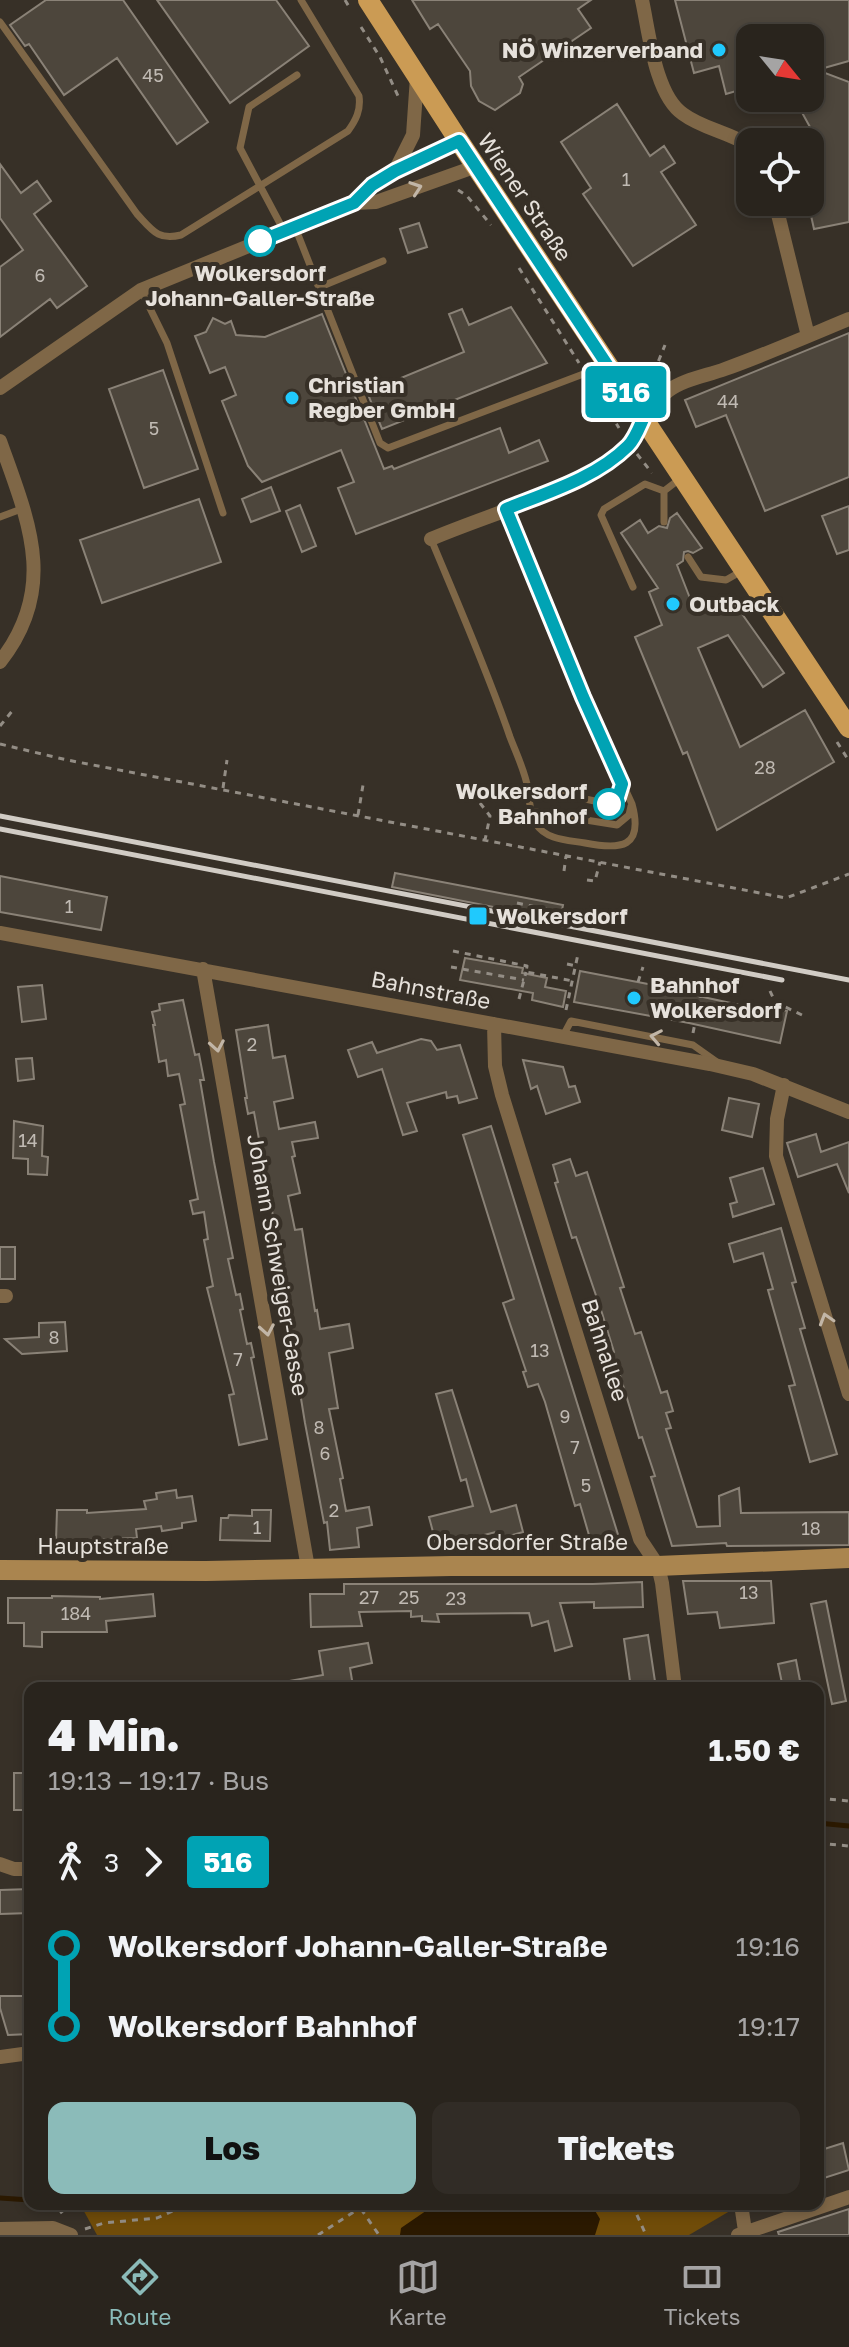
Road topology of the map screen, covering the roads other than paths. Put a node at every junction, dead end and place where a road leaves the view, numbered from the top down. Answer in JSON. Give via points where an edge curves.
{"nodes":[{"id":1,"x":301,"y":0,"type":"edge"},
{"id":2,"x":368,"y":0,"type":"edge"},
{"id":3,"x":642,"y":0,"type":"edge"},
{"id":4,"x":0,"y":22,"type":"edge"},
{"id":5,"x":297,"y":75,"type":"dead end"},
{"id":6,"x":417,"y":76,"type":"junction"},
{"id":7,"x":736,"y":137,"type":"edge"},
{"id":8,"x":459,"y":141,"type":"junction"},
{"id":9,"x":477,"y":166,"type":"junction"},
{"id":10,"x":395,"y":171,"type":"junction"},
{"id":11,"x":260,"y":185,"type":"junction"},
{"id":12,"x":354,"y":203,"type":"junction"},
{"id":13,"x":778,"y":216,"type":"edge"},
{"id":14,"x":290,"y":229,"type":"junction"},
{"id":15,"x":383,"y":261,"type":"dead end"},
{"id":16,"x":320,"y":287,"type":"junction"},
{"id":17,"x":141,"y":290,"type":"junction"},
{"id":18,"x":849,"y":319,"type":"edge"},
{"id":19,"x":808,"y":336,"type":"junction"},
{"id":20,"x":604,"y":359,"type":"junction"},
{"id":21,"x":0,"y":388,"type":"edge"},
{"id":22,"x":643,"y":419,"type":"junction"},
{"id":23,"x":0,"y":441,"type":"edge"},
{"id":24,"x":682,"y":476,"type":"junction"},
{"id":25,"x":664,"y":491,"type":"junction"},
{"id":26,"x":24,"y":508,"type":"junction"},
{"id":27,"x":506,"y":509,"type":"junction"},
{"id":28,"x":223,"y":513,"type":"dead end"},
{"id":29,"x":0,"y":517,"type":"edge"},
{"id":30,"x":664,"y":522,"type":"dead end"},
{"id":31,"x":431,"y":539,"type":"joint"},
{"id":32,"x":688,"y":557,"type":"dead end"},
{"id":33,"x":745,"y":570,"type":"junction"},
{"id":34,"x":633,"y":587,"type":"dead end"},
{"id":35,"x":0,"y":662,"type":"edge"},
{"id":36,"x":849,"y":728,"type":"edge"},
{"id":37,"x":622,"y":784,"type":"junction"},
{"id":38,"x":528,"y":787,"type":"junction"},
{"id":39,"x":632,"y":804,"type":"junction"},
{"id":40,"x":530,"y":811,"type":"junction"},
{"id":41,"x":0,"y":933,"type":"edge"},
{"id":42,"x":203,"y":969,"type":"junction"},
{"id":43,"x":494,"y":1024,"type":"junction"},
{"id":44,"x":622,"y":1031,"type":"junction"},
{"id":45,"x":558,"y":1035,"type":"junction"},
{"id":46,"x":620,"y":1047,"type":"junction"},
{"id":47,"x":726,"y":1068,"type":"junction"},
{"id":48,"x":784,"y":1085,"type":"junction"},
{"id":49,"x":849,"y":1112,"type":"edge"},
{"id":50,"x":849,"y":1394,"type":"edge"},
{"id":51,"x":849,"y":1558,"type":"edge"},
{"id":52,"x":658,"y":1566,"type":"junction"},
{"id":53,"x":308,"y":1568,"type":"junction"},
{"id":54,"x":0,"y":1570,"type":"edge"},
{"id":55,"x":206,"y":1571,"type":"joint"},
{"id":56,"x":674,"y":1682,"type":"edge"},
{"id":57,"x":0,"y":1864,"type":"edge"},
{"id":58,"x":24,"y":1869,"type":"edge"},
{"id":59,"x":24,"y":2054,"type":"edge"},
{"id":60,"x":0,"y":2057,"type":"edge"},
{"id":61,"x":849,"y":2197,"type":"edge"},
{"id":62,"x":824,"y":2205,"type":"edge"},
{"id":63,"x":741,"y":2210,"type":"edge"},
{"id":64,"x":810,"y":2210,"type":"edge"},
{"id":65,"x":73,"y":2227,"type":"edge"},
{"id":66,"x":0,"y":2229,"type":"edge"},
{"id":67,"x":742,"y":2233,"type":"edge"}],
"edges":[{"from":1,"to":11,"type":"lane","via":[[360,106],[348,131]]},
{"from":2,"to":6,"type":"main road","name":"Wiener Straße"},
{"from":3,"to":7,"type":"street","via":[[667,99],[683,115]]},
{"from":4,"to":11,"type":"lane","via":[[153,232],[169,238],[181,235]]},
{"from":5,"to":11,"type":"lane","via":[[249,107],[240,148]]},
{"from":6,"to":8,"type":"main road","name":"Wiener Straße"},
{"from":6,"to":10,"type":"street","via":[[413,135]]},
{"from":8,"to":9,"type":"main road","name":"Wiener Straße"},
{"from":8,"to":10,"type":"street"},
{"from":12,"to":9,"type":"street","one_way":true,"via":[[376,202]]},
{"from":9,"to":20,"type":"main road","name":"Wiener Straße"},
{"from":10,"to":12,"type":"street"},
{"from":11,"to":14,"type":"lane"},
{"from":12,"to":14,"type":"street"},
{"from":13,"to":19,"type":"street"},
{"from":14,"to":16,"type":"lane"},
{"from":14,"to":17,"type":"street"},
{"from":15,"to":16,"type":"lane"},
{"from":16,"to":20,"type":"lane","via":[[380,443],[388,448],[586,373]]},
{"from":17,"to":21,"type":"street"},
{"from":17,"to":28,"type":"lane","via":[[167,343]]},
{"from":18,"to":19,"type":"street"},
{"from":19,"to":22,"type":"street","via":[[680,383],[666,391]]},
{"from":20,"to":22,"type":"main road","name":"Wiener Straße"},
{"from":22,"to":24,"type":"main road","name":"Wiener Straße"},
{"from":22,"to":27,"type":"street","via":[[630,444],[616,456],[568,484]]},
{"from":23,"to":26,"type":"street"},
{"from":24,"to":25,"type":"lane"},
{"from":24,"to":33,"type":"main road","name":"Wiener Straße"},
{"from":25,"to":30,"type":"lane"},
{"from":25,"to":34,"type":"lane","via":[[645,484],[601,515]]},
{"from":26,"to":29,"type":"lane"},
{"from":26,"to":35,"type":"street","via":[[34,557],[31,599]]},
{"from":27,"to":31,"type":"street"},
{"from":27,"to":37,"type":"lane"},
{"from":31,"to":38,"type":"lane"},
{"from":32,"to":33,"type":"lane","via":[[701,577],[726,580]]},
{"from":33,"to":36,"type":"main road","name":"Wiener Straße"},
{"from":37,"to":38,"type":"lane","via":[[609,804]]},
{"from":37,"to":39,"type":"lane"},
{"from":38,"to":40,"type":"lane"},
{"from":39,"to":40,"type":"lane","via":[[617,825]]},
{"from":39,"to":40,"type":"lane","via":[[635,831],[617,848],[554,837],[537,826]]},
{"from":41,"to":42,"type":"street","name":"Bahnstraße"},
{"from":42,"to":43,"type":"street","name":"Bahnstraße"},
{"from":42,"to":53,"type":"street","name":"Johann Schweiger-Gasse","one_way":true},
{"from":43,"to":45,"type":"street","name":"Bahnstraße"},
{"from":43,"to":52,"type":"street","name":"Bahnallee","via":[[502,1095],[640,1539]]},
{"from":44,"to":45,"type":"lane","via":[[571,1021]]},
{"from":44,"to":46,"type":"lane"},
{"from":47,"to":44,"type":"lane","one_way":true,"via":[[693,1045]]},
{"from":45,"to":46,"type":"street","name":"Bahnstraße"},
{"from":46,"to":47,"type":"street","name":"Bahnstraße"},
{"from":47,"to":48,"type":"street","name":"Bahnstraße"},
{"from":48,"to":49,"type":"street","name":"Bahnstraße"},
{"from":50,"to":48,"type":"street","one_way":true,"via":[[776,1156]]},
{"from":51,"to":52,"type":"main road","name":"Obersdorfer Straße"},
{"from":52,"to":53,"type":"main road","name":"Obersdorfer Straße"},
{"from":52,"to":56,"type":"street","name":"Bahnallee"},
{"from":53,"to":55,"type":"main road","name":"Obersdorfer Straße"},
{"from":54,"to":55,"type":"main road","name":"Hauptstraße"},
{"from":57,"to":58,"type":"street"},
{"from":59,"to":60,"type":"street"},
{"from":61,"to":62,"type":"street"},
{"from":63,"to":67,"type":"street"},
{"from":64,"to":67,"type":"street"},
{"from":65,"to":66,"type":"street"}]}
